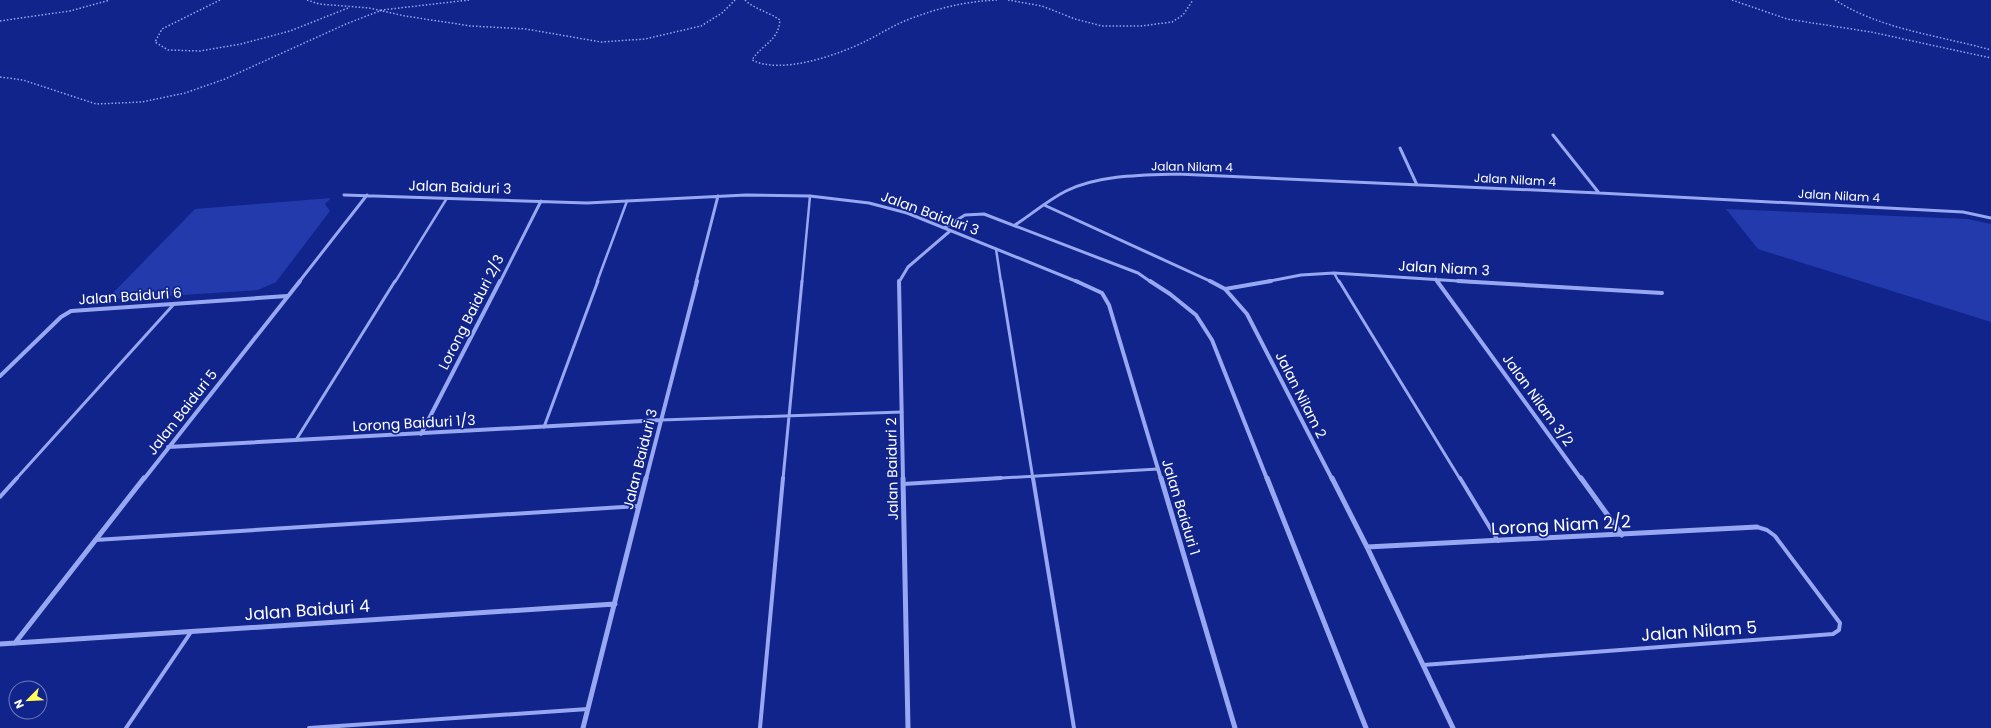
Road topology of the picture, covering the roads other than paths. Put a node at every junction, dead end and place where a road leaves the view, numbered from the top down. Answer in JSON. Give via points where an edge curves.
{"nodes":[{"id":1,"x":1553,"y":135,"type":"dead end"},
{"id":2,"x":1400,"y":148,"type":"dead end"},
{"id":3,"x":1417,"y":185,"type":"junction"},
{"id":4,"x":1599,"y":193,"type":"junction"},
{"id":5,"x":344,"y":195,"type":"dead end"},
{"id":6,"x":366,"y":195,"type":"junction"},
{"id":7,"x":718,"y":196,"type":"junction"},
{"id":8,"x":810,"y":196,"type":"junction"},
{"id":9,"x":447,"y":198,"type":"junction"},
{"id":10,"x":628,"y":201,"type":"junction"},
{"id":11,"x":541,"y":202,"type":"junction"},
{"id":12,"x":1044,"y":205,"type":"junction"},
{"id":13,"x":1991,"y":218,"type":"edge"},
{"id":14,"x":1015,"y":225,"type":"junction"},
{"id":15,"x":944,"y":228,"type":"junction"},
{"id":16,"x":950,"y":231,"type":"junction"},
{"id":17,"x":996,"y":249,"type":"junction"},
{"id":18,"x":1334,"y":273,"type":"junction"},
{"id":19,"x":1436,"y":279,"type":"junction"},
{"id":20,"x":1225,"y":289,"type":"junction"},
{"id":21,"x":1102,"y":293,"type":"joint"},
{"id":22,"x":1662,"y":293,"type":"dead end"},
{"id":23,"x":288,"y":296,"type":"junction"},
{"id":24,"x":174,"y":304,"type":"junction"},
{"id":25,"x":0,"y":376,"type":"edge"},
{"id":26,"x":902,"y":412,"type":"junction"},
{"id":27,"x":789,"y":417,"type":"junction"},
{"id":28,"x":661,"y":420,"type":"junction"},
{"id":29,"x":544,"y":427,"type":"junction"},
{"id":30,"x":421,"y":434,"type":"junction"},
{"id":31,"x":296,"y":440,"type":"junction"},
{"id":32,"x":168,"y":447,"type":"junction"},
{"id":33,"x":1158,"y":468,"type":"junction"},
{"id":34,"x":1034,"y":476,"type":"junction"},
{"id":35,"x":904,"y":484,"type":"junction"},
{"id":36,"x":0,"y":497,"type":"edge"},
{"id":37,"x":639,"y":506,"type":"junction"},
{"id":38,"x":1757,"y":527,"type":"joint"},
{"id":39,"x":1622,"y":535,"type":"junction"},
{"id":40,"x":95,"y":540,"type":"junction"},
{"id":41,"x":1498,"y":541,"type":"junction"},
{"id":42,"x":1367,"y":547,"type":"junction"},
{"id":43,"x":615,"y":604,"type":"junction"},
{"id":44,"x":191,"y":632,"type":"junction"},
{"id":45,"x":15,"y":643,"type":"junction"},
{"id":46,"x":0,"y":644,"type":"edge"},
{"id":47,"x":1422,"y":665,"type":"junction"},
{"id":48,"x":588,"y":709,"type":"junction"},
{"id":49,"x":126,"y":728,"type":"edge"},
{"id":50,"x":310,"y":728,"type":"edge"},
{"id":51,"x":583,"y":728,"type":"edge"},
{"id":52,"x":760,"y":728,"type":"edge"},
{"id":53,"x":908,"y":728,"type":"edge"},
{"id":54,"x":1074,"y":728,"type":"edge"},
{"id":55,"x":1235,"y":728,"type":"edge"},
{"id":56,"x":1366,"y":728,"type":"edge"},
{"id":57,"x":1453,"y":728,"type":"edge"}],
"edges":[{"from":1,"to":4,"type":"street"},
{"from":2,"to":3,"type":"street"},
{"from":3,"to":4,"type":"street","name":"Jalan Nilam 4"},
{"from":3,"to":12,"type":"street","name":"Jalan Nilam 4","via":[[1177,174],[1145,175],[1074,188]]},
{"from":4,"to":13,"type":"street","name":"Jalan Nilam 4","via":[[1963,212]]},
{"from":5,"to":6,"type":"street","name":"Jalan Baiduri 3"},
{"from":6,"to":9,"type":"street","name":"Jalan Baiduri 3"},
{"from":6,"to":23,"type":"street","name":"Jalan Baiduri 5"},
{"from":7,"to":8,"type":"street","name":"Jalan Baiduri 3"},
{"from":7,"to":10,"type":"street","name":"Jalan Baiduri 3"},
{"from":7,"to":28,"type":"street","name":"Jalan Baiduri 3"},
{"from":8,"to":15,"type":"street","name":"Jalan Baiduri 3","via":[[869,203],[907,213]]},
{"from":8,"to":27,"type":"lane"},
{"from":9,"to":11,"type":"street","name":"Jalan Baiduri 3"},
{"from":9,"to":31,"type":"lane"},
{"from":10,"to":11,"type":"street","name":"Jalan Baiduri 3"},
{"from":10,"to":29,"type":"lane"},
{"from":11,"to":30,"type":"street","name":"Lorong Baiduri 2/3"},
{"from":12,"to":14,"type":"street"},
{"from":12,"to":20,"type":"street","name":"Jalan Nilam 2"},
{"from":14,"to":15,"type":"street","via":[[984,214],[965,215]]},
{"from":14,"to":56,"type":"street","via":[[1138,273],[1196,315],[1212,340]]},
{"from":15,"to":16,"type":"street","name":"Jalan Baiduri 3"},
{"from":16,"to":17,"type":"street","name":"Jalan Baiduri 3"},
{"from":16,"to":26,"type":"street","name":"Jalan Baiduri 2","via":[[908,267],[899,281]]},
{"from":17,"to":21,"type":"street","name":"Jalan Baiduri 3"},
{"from":17,"to":34,"type":"lane"},
{"from":18,"to":19,"type":"street","name":"Jalan Niam 3"},
{"from":18,"to":20,"type":"street","name":"Jalan Niam 3","via":[[1301,275]]},
{"from":18,"to":41,"type":"lane"},
{"from":19,"to":22,"type":"street","name":"Jalan Niam 3"},
{"from":19,"to":39,"type":"street","name":"Jalan Nilam 3/2"},
{"from":20,"to":42,"type":"street","name":"Jalan Nilam 2","via":[[1247,314]]},
{"from":21,"to":33,"type":"street","name":"Jalan Baiduri 1","via":[[1109,305]]},
{"from":23,"to":24,"type":"street","name":"Jalan Baiduri 6"},
{"from":23,"to":32,"type":"street","name":"Jalan Baiduri 5"},
{"from":24,"to":25,"type":"street","name":"Jalan Baiduri 6","via":[[71,311],[61,317]]},
{"from":24,"to":36,"type":"lane"},
{"from":26,"to":27,"type":"lane"},
{"from":26,"to":35,"type":"street","name":"Jalan Baiduri 2"},
{"from":27,"to":28,"type":"lane"},
{"from":27,"to":52,"type":"lane"},
{"from":28,"to":29,"type":"street","name":"Lorong Baiduri 1/3"},
{"from":28,"to":37,"type":"street","name":"Jalan Baiduri 3"},
{"from":29,"to":30,"type":"street","name":"Lorong Baiduri 1/3"},
{"from":30,"to":31,"type":"street","name":"Lorong Baiduri 1/3"},
{"from":31,"to":32,"type":"street","name":"Lorong Baiduri 1/3"},
{"from":32,"to":40,"type":"street","name":"Jalan Baiduri 5"},
{"from":33,"to":34,"type":"lane"},
{"from":33,"to":55,"type":"street","name":"Jalan Baiduri 1"},
{"from":34,"to":35,"type":"lane"},
{"from":34,"to":54,"type":"lane"},
{"from":35,"to":53,"type":"street","name":"Jalan Baiduri 2"},
{"from":37,"to":40,"type":"lane"},
{"from":37,"to":43,"type":"street","name":"Jalan Baiduri 3"},
{"from":38,"to":39,"type":"street","name":"Lorong Niam 2/2"},
{"from":38,"to":47,"type":"lane","name":"Jalan Nilam 5","via":[[1775,536],[1840,623],[1839,630],[1833,634]]},
{"from":39,"to":41,"type":"street","name":"Lorong Niam 2/2"},
{"from":40,"to":45,"type":"street","name":"Jalan Baiduri 5"},
{"from":41,"to":42,"type":"street","name":"Lorong Niam 2/2"},
{"from":42,"to":47,"type":"street","name":"Jalan Nilam 2"},
{"from":43,"to":44,"type":"street","name":"Jalan Baiduri 4"},
{"from":43,"to":48,"type":"street","name":"Jalan Baiduri 3"},
{"from":44,"to":45,"type":"street","name":"Jalan Baiduri 4"},
{"from":44,"to":49,"type":"lane"},
{"from":45,"to":46,"type":"street","name":"Jalan Baiduri 4"},
{"from":47,"to":57,"type":"street","name":"Jalan Nilam 2"},
{"from":48,"to":50,"type":"lane"},
{"from":48,"to":51,"type":"street","name":"Jalan Baiduri 3"}]}
